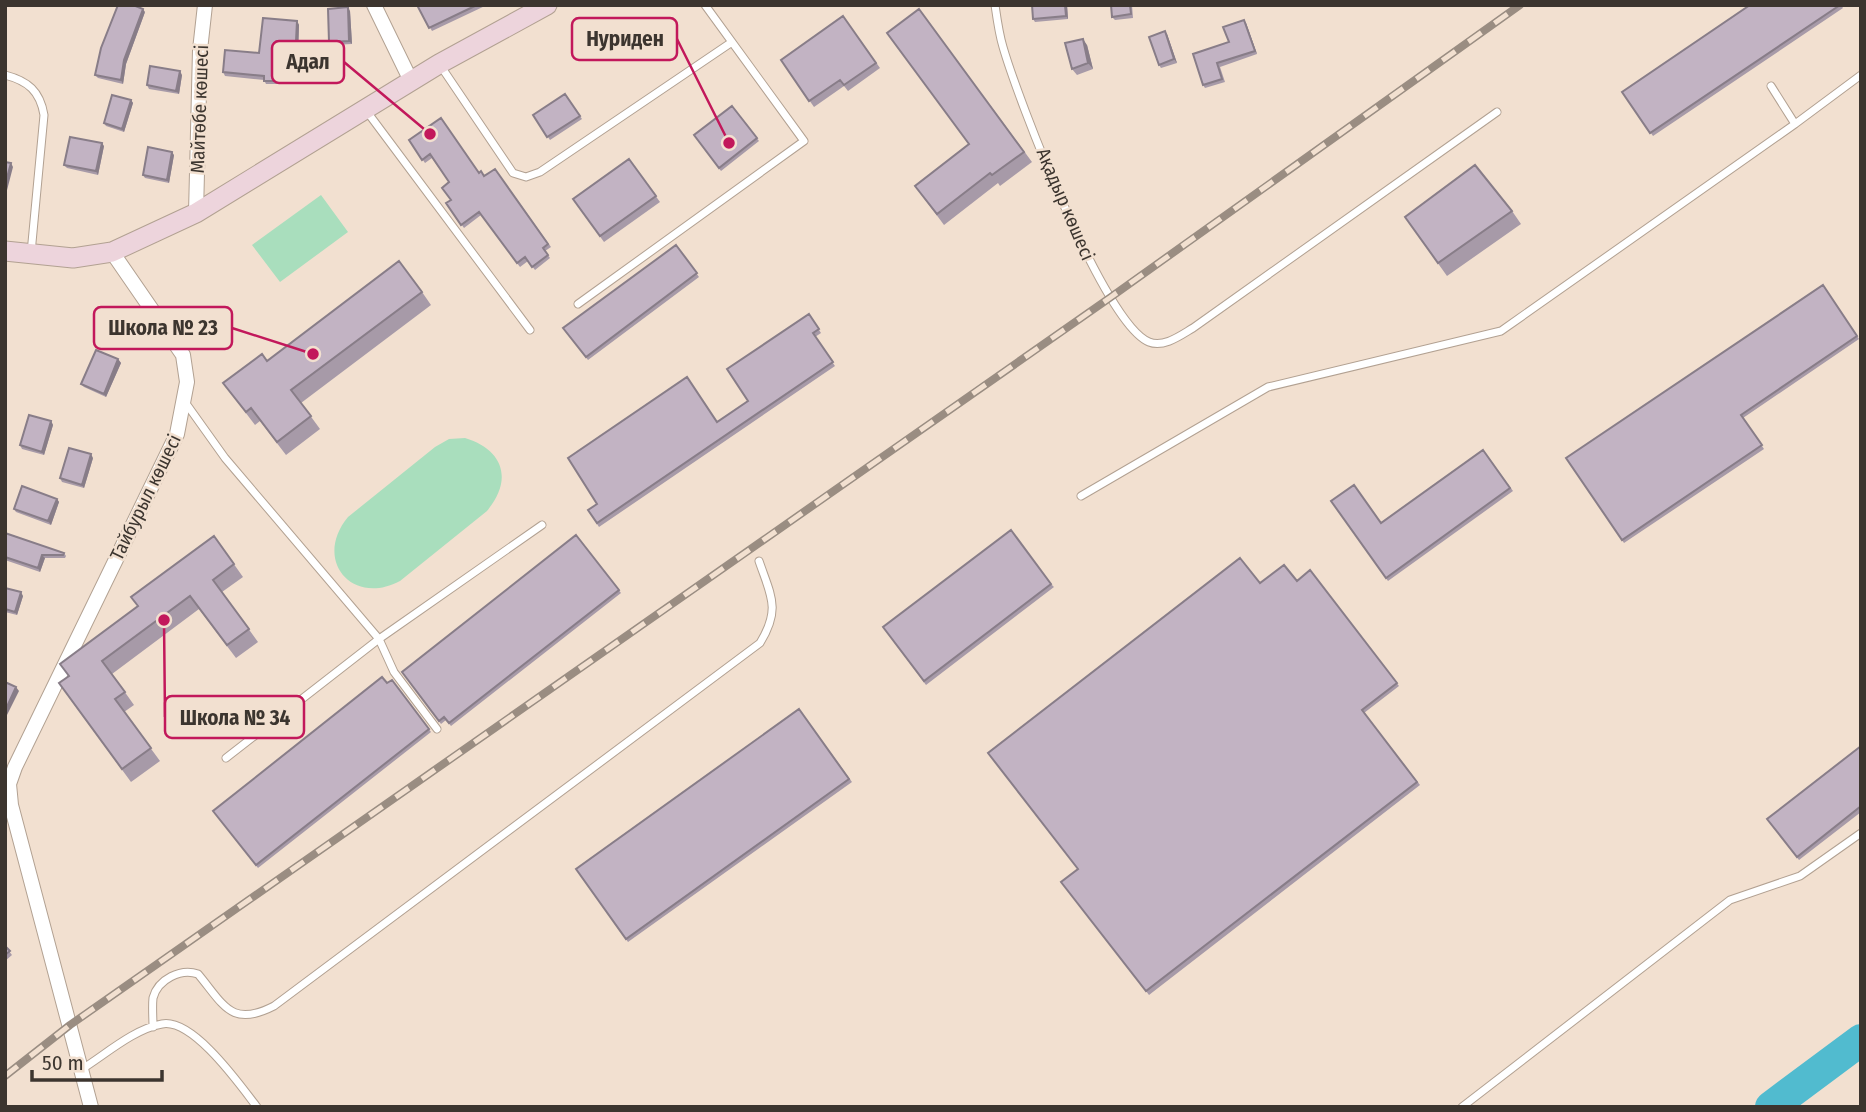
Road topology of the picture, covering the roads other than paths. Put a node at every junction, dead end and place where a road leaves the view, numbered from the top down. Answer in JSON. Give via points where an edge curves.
{"nodes":[{"id":1,"x":205,"y":5,"type":"edge"},
{"id":2,"x":374,"y":5,"type":"edge"},
{"id":3,"x":547,"y":5,"type":"edge"},
{"id":4,"x":705,"y":5,"type":"edge"},
{"id":5,"x":995,"y":5,"type":"edge"},
{"id":6,"x":732,"y":42,"type":"junction"},
{"id":7,"x":439,"y":64,"type":"junction"},
{"id":8,"x":5,"y":75,"type":"edge"},
{"id":9,"x":1861,"y":75,"type":"edge"},
{"id":10,"x":411,"y":81,"type":"junction"},
{"id":11,"x":1771,"y":86,"type":"dead end"},
{"id":12,"x":365,"y":109,"type":"junction"},
{"id":13,"x":1497,"y":112,"type":"dead end"},
{"id":14,"x":1795,"y":124,"type":"junction"},
{"id":15,"x":196,"y":213,"type":"junction"},
{"id":16,"x":5,"y":251,"type":"edge"},
{"id":17,"x":112,"y":251,"type":"junction"},
{"id":18,"x":31,"y":254,"type":"junction"},
{"id":19,"x":578,"y":304,"type":"dead end"},
{"id":20,"x":530,"y":330,"type":"dead end"},
{"id":21,"x":185,"y":401,"type":"junction"},
{"id":22,"x":1081,"y":496,"type":"dead end"},
{"id":23,"x":542,"y":525,"type":"dead end"},
{"id":24,"x":758,"y":561,"type":"dead end"},
{"id":25,"x":379,"y":639,"type":"junction"},
{"id":26,"x":437,"y":729,"type":"dead end"},
{"id":27,"x":226,"y":758,"type":"dead end"},
{"id":28,"x":1861,"y":833,"type":"edge"},
{"id":29,"x":153,"y":1027,"type":"junction"},
{"id":30,"x":82,"y":1069,"type":"junction"},
{"id":31,"x":91,"y":1107,"type":"edge"},
{"id":32,"x":257,"y":1107,"type":"edge"},
{"id":33,"x":1462,"y":1107,"type":"edge"}],
"edges":[{"from":1,"to":15,"type":"street","name":"Майтөбе көшесі"},
{"from":2,"to":10,"type":"street"},
{"from":3,"to":7,"type":"main road"},
{"from":4,"to":6,"type":"lane"},
{"from":5,"to":13,"type":"lane","name":"Ақадыр көшесі","via":[[1003,48],[1076,237],[1133,331],[1150,343],[1168,342],[1193,328]]},
{"from":6,"to":7,"type":"lane","via":[[526,177],[513,173]]},
{"from":6,"to":19,"type":"lane","via":[[804,141]]},
{"from":7,"to":10,"type":"main road"},
{"from":8,"to":18,"type":"lane","via":[[38,92],[44,114]]},
{"from":9,"to":14,"type":"lane"},
{"from":10,"to":12,"type":"main road"},
{"from":11,"to":14,"type":"lane"},
{"from":12,"to":15,"type":"main road"},
{"from":12,"to":20,"type":"lane"},
{"from":14,"to":22,"type":"lane","via":[[1501,331],[1268,387]]},
{"from":15,"to":17,"type":"main road"},
{"from":16,"to":18,"type":"main road"},
{"from":17,"to":18,"type":"main road","via":[[73,258]]},
{"from":17,"to":21,"type":"street","name":"Тайбурыл көшесі","via":[[183,355]]},
{"from":21,"to":25,"type":"lane","via":[[225,458]]},
{"from":21,"to":30,"type":"street","name":"Тайбурыл көшесі","via":[[177,434],[42,707],[9,784]]},
{"from":23,"to":25,"type":"lane"},
{"from":24,"to":29,"type":"lane","via":[[775,608],[760,643],[274,1006],[259,1014],[230,1013],[198,974],[181,972],[153,997]]},
{"from":25,"to":26,"type":"lane","via":[[394,672]]},
{"from":25,"to":27,"type":"lane"},
{"from":28,"to":33,"type":"lane","via":[[1800,876],[1730,900]]},
{"from":29,"to":30,"type":"lane"},
{"from":29,"to":32,"type":"lane","via":[[165,1023],[182,1028],[207,1048]]},
{"from":30,"to":31,"type":"street","name":"Тайбурыл көшесі"}]}
